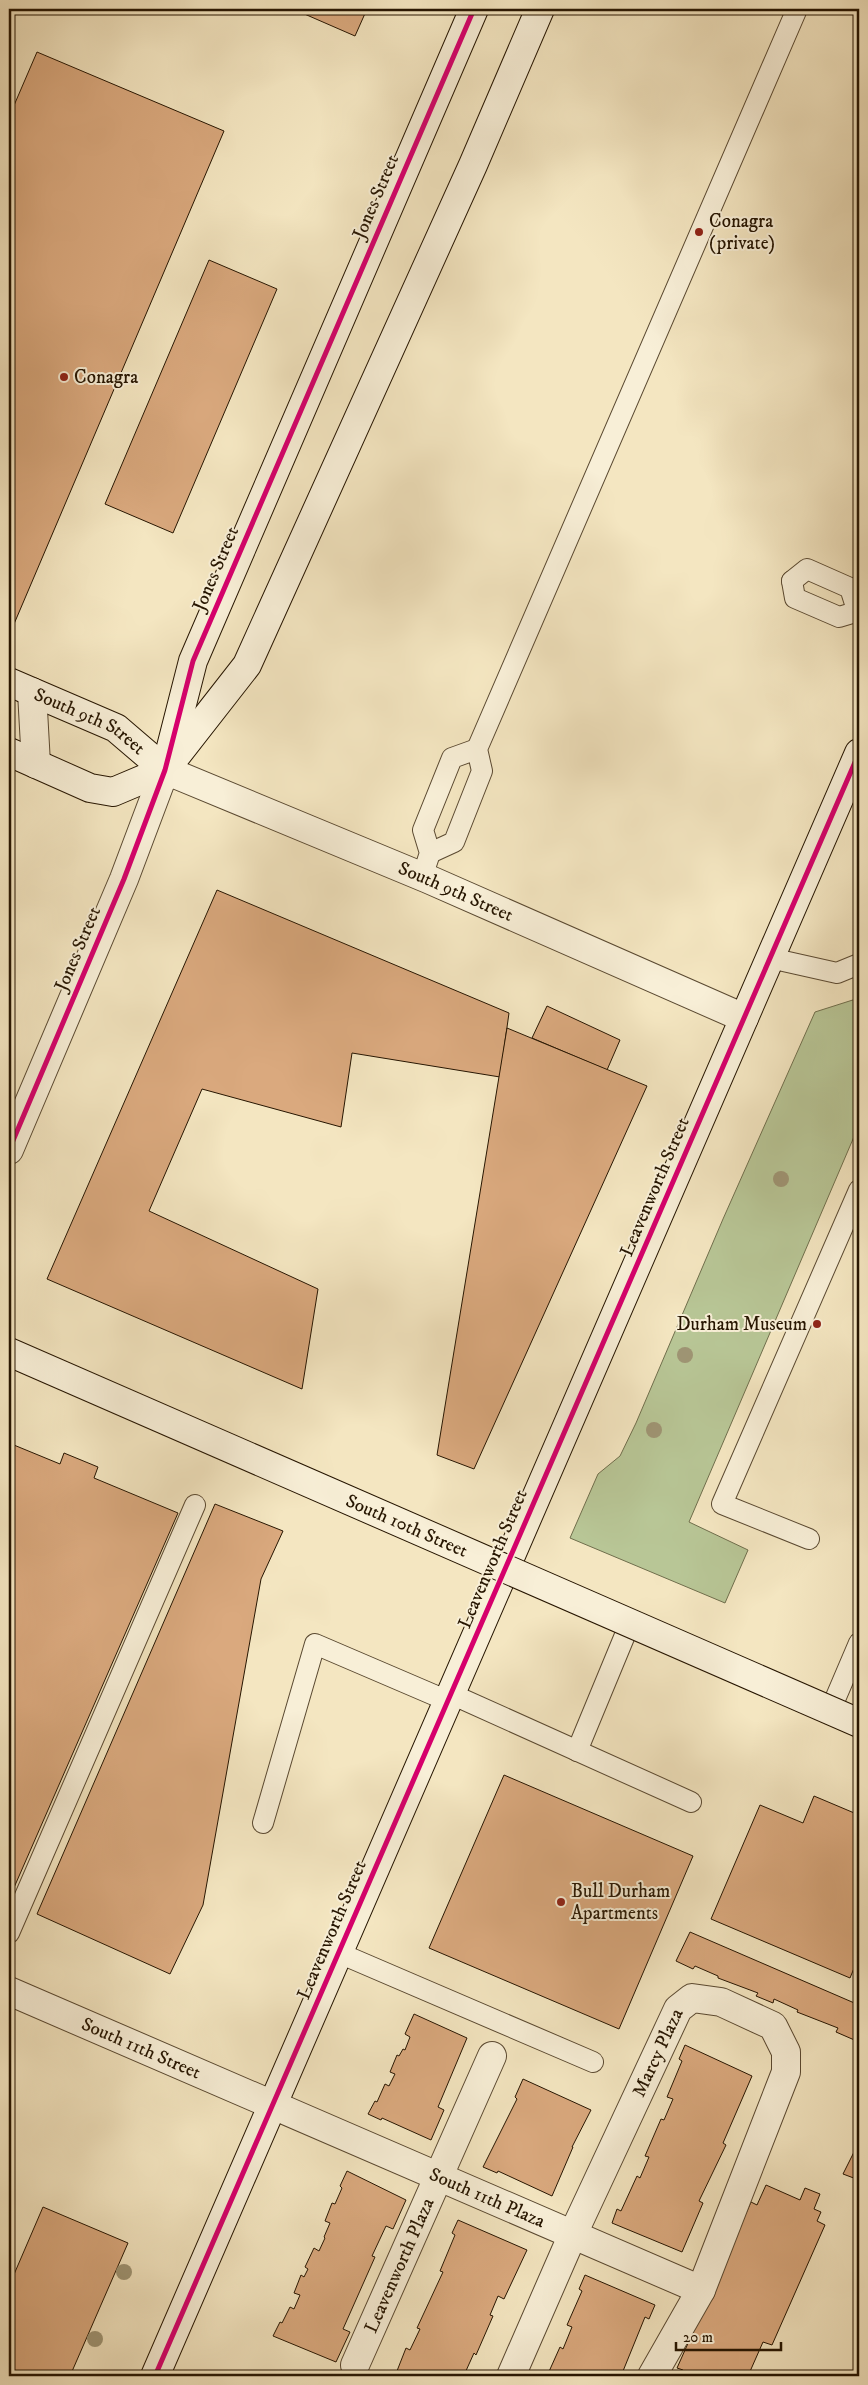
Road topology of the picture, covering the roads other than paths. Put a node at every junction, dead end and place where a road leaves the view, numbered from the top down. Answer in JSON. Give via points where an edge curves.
{"nodes":[{"id":1,"x":474,"y":9,"type":"edge"},
{"id":2,"x":540,"y":9,"type":"edge"},
{"id":3,"x":797,"y":9,"type":"edge"},
{"id":4,"x":858,"y":610,"type":"edge"},
{"id":5,"x":20,"y":686,"type":"edge"},
{"id":6,"x":477,"y":749,"type":"junction"},
{"id":7,"x":9,"y":752,"type":"edge"},
{"id":8,"x":859,"y":753,"type":"edge"},
{"id":9,"x":36,"y":764,"type":"junction"},
{"id":10,"x":165,"y":770,"type":"junction"},
{"id":11,"x":426,"y":864,"type":"junction"},
{"id":12,"x":770,"y":958,"type":"junction"},
{"id":13,"x":859,"y":964,"type":"edge"},
{"id":14,"x":744,"y":1018,"type":"junction"},
{"id":15,"x":9,"y":1150,"type":"edge"},
{"id":16,"x":859,"y":1190,"type":"edge"},
{"id":17,"x":9,"y":1352,"type":"edge"},
{"id":18,"x":195,"y":1504,"type":"dead end"},
{"id":19,"x":809,"y":1539,"type":"dead end"},
{"id":20,"x":630,"y":1623,"type":"junction"},
{"id":21,"x":859,"y":1644,"type":"edge"},
{"id":22,"x":450,"y":1697,"type":"junction"},
{"id":23,"x":830,"y":1710,"type":"junction"},
{"id":24,"x":859,"y":1723,"type":"edge"},
{"id":25,"x":578,"y":1751,"type":"junction"},
{"id":26,"x":691,"y":1802,"type":"dead end"},
{"id":27,"x":263,"y":1823,"type":"dead end"},
{"id":28,"x":9,"y":1933,"type":"edge"},
{"id":29,"x":339,"y":1953,"type":"junction"},
{"id":30,"x":9,"y":1991,"type":"edge"},
{"id":31,"x":492,"y":2056,"type":"dead end"},
{"id":32,"x":593,"y":2062,"type":"dead end"},
{"id":33,"x":273,"y":2105,"type":"junction"},
{"id":34,"x":440,"y":2178,"type":"junction"},
{"id":35,"x":573,"y":2234,"type":"junction"},
{"id":36,"x":701,"y":2290,"type":"junction"},
{"id":37,"x":356,"y":2365,"type":"dead end"},
{"id":38,"x":155,"y":2376,"type":"edge"},
{"id":39,"x":511,"y":2376,"type":"edge"},
{"id":40,"x":652,"y":2376,"type":"edge"}],
"edges":[{"from":1,"to":10,"type":"street","name":"Jones Street","via":[[193,661]]},
{"from":2,"to":10,"type":"street","name":"Jones Street","via":[[247,666]]},
{"from":3,"to":6,"type":"lane"},
{"from":4,"to":4,"type":"lane","via":[[850,588],[819,574],[807,569],[786,579],[795,598],[838,617]]},
{"from":5,"to":9,"type":"street"},
{"from":5,"to":10,"type":"street","name":"South 9th Street","via":[[116,728]]},
{"from":6,"to":11,"type":"lane","via":[[482,771],[454,842]]},
{"from":6,"to":11,"type":"lane","via":[[452,758],[423,830]]},
{"from":7,"to":9,"type":"street","name":"South 9th Street"},
{"from":8,"to":12,"type":"street","name":"Leavenworth Street"},
{"from":9,"to":10,"type":"street","name":"South 9th Street","via":[[90,788],[113,792]]},
{"from":10,"to":11,"type":"street","name":"South 9th Street"},
{"from":10,"to":15,"type":"street","name":"Jones Street","via":[[124,879]]},
{"from":11,"to":14,"type":"street","name":"South 9th Street"},
{"from":12,"to":13,"type":"lane","via":[[838,973]]},
{"from":12,"to":14,"type":"street","name":"Leavenworth Street"},
{"from":14,"to":22,"type":"street","name":"Leavenworth Street"},
{"from":16,"to":19,"type":"lane","via":[[722,1504]]},
{"from":17,"to":20,"type":"street","name":"South 10th Street","bridge":true},
{"from":18,"to":28,"type":"lane"},
{"from":20,"to":23,"type":"street","name":"South 10th Street","bridge":true},
{"from":20,"to":25,"type":"lane"},
{"from":21,"to":23,"type":"lane"},
{"from":22,"to":25,"type":"lane"},
{"from":22,"to":27,"type":"lane","via":[[315,1644]]},
{"from":22,"to":29,"type":"street","name":"Leavenworth Street"},
{"from":23,"to":24,"type":"street","name":"South 10th Street","bridge":true},
{"from":25,"to":26,"type":"lane"},
{"from":29,"to":32,"type":"lane"},
{"from":29,"to":33,"type":"street","name":"Leavenworth Street"},
{"from":30,"to":33,"type":"street","name":"South 11th Street"},
{"from":31,"to":34,"type":"street","name":"Leavenworth Plaza"},
{"from":33,"to":34,"type":"street","name":"South 11th Plaza"},
{"from":33,"to":38,"type":"street","name":"Leavenworth Street"},
{"from":34,"to":35,"type":"street","name":"South 11th Plaza"},
{"from":34,"to":37,"type":"street","name":"Leavenworth Plaza"},
{"from":35,"to":36,"type":"street","name":"South 11th Plaza"},
{"from":35,"to":36,"type":"street","name":"Marcy Plaza","via":[[678,2009],[692,1998],[721,2002],[773,2026],[786,2052],[786,2072]]},
{"from":35,"to":39,"type":"street","name":"Marcy Plaza"},
{"from":36,"to":40,"type":"street","name":"Marcy Plaza"}]}
